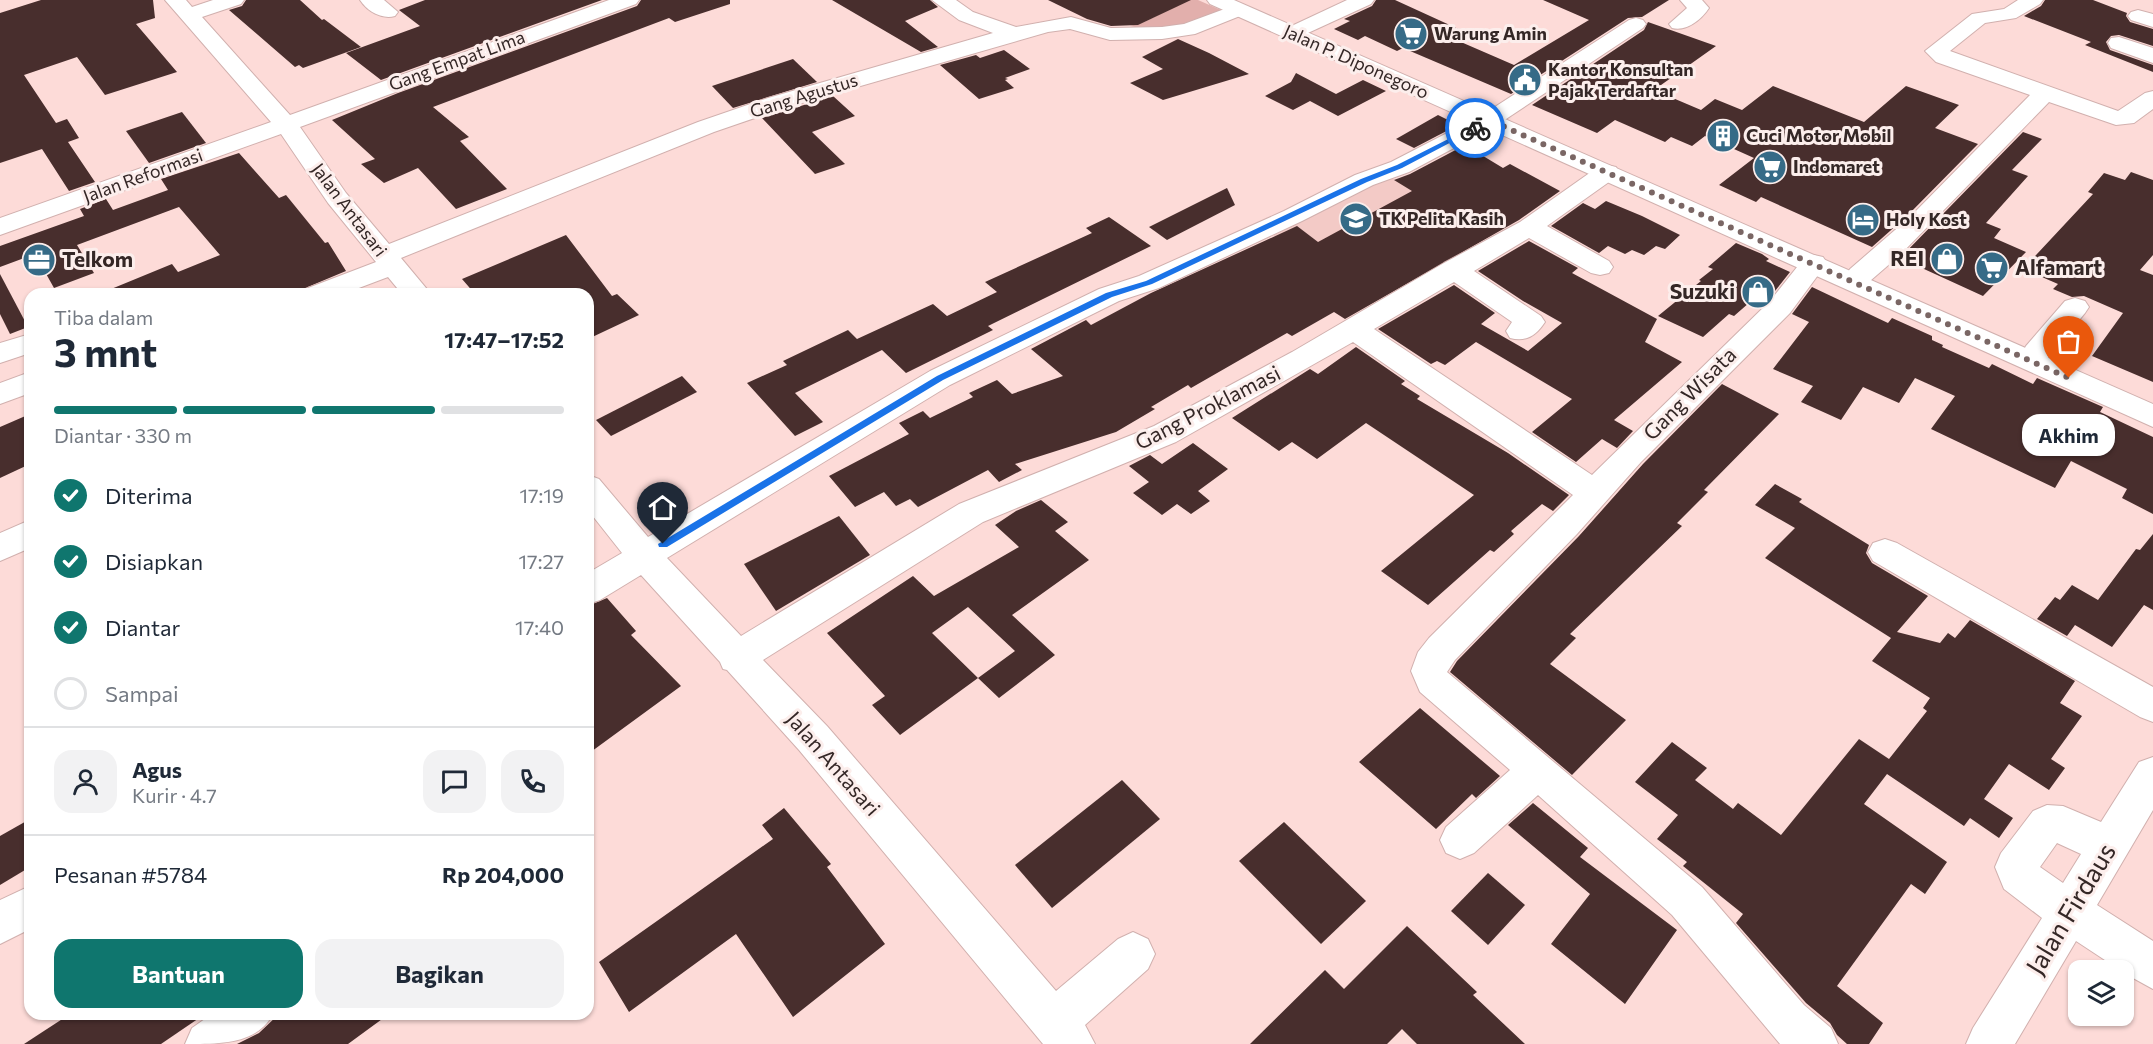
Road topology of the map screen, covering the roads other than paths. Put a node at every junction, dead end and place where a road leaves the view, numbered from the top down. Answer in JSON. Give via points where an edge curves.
{"nodes":[{"id":1,"x":234,"y":0,"type":"edge"},
{"id":2,"x":370,"y":0,"type":"edge"},
{"id":3,"x":629,"y":0,"type":"edge"},
{"id":4,"x":942,"y":0,"type":"edge"},
{"id":5,"x":1364,"y":0,"type":"edge"},
{"id":6,"x":1690,"y":0,"type":"edge"},
{"id":7,"x":2034,"y":0,"type":"edge"},
{"id":8,"x":1229,"y":3,"type":"edge"},
{"id":9,"x":181,"y":7,"type":"edge"},
{"id":10,"x":388,"y":12,"type":"dead end"},
{"id":11,"x":1636,"y":24,"type":"dead end"},
{"id":12,"x":1679,"y":24,"type":"dead end"},
{"id":13,"x":1295,"y":31,"type":"junction"},
{"id":14,"x":1014,"y":34,"type":"junction"},
{"id":15,"x":2119,"y":43,"type":"dead end"},
{"id":16,"x":2153,"y":56,"type":"edge"},
{"id":17,"x":2044,"y":93,"type":"junction"},
{"id":18,"x":2153,"y":98,"type":"edge"},
{"id":19,"x":1492,"y":118,"type":"junction"},
{"id":20,"x":285,"y":123,"type":"junction"},
{"id":21,"x":1607,"y":172,"type":"junction"},
{"id":22,"x":0,"y":227,"type":"edge"},
{"id":23,"x":1529,"y":227,"type":"junction"},
{"id":24,"x":388,"y":261,"type":"junction"},
{"id":25,"x":1814,"y":263,"type":"junction"},
{"id":26,"x":1600,"y":267,"type":"dead end"},
{"id":27,"x":1453,"y":270,"type":"junction"},
{"id":28,"x":1860,"y":274,"type":"junction"},
{"id":29,"x":331,"y":288,"type":"edge"},
{"id":30,"x":412,"y":288,"type":"edge"},
{"id":31,"x":2075,"y":307,"type":"dead end"},
{"id":32,"x":1353,"y":328,"type":"junction"},
{"id":33,"x":1520,"y":331,"type":"dead end"},
{"id":34,"x":24,"y":345,"type":"edge"},
{"id":35,"x":0,"y":353,"type":"edge"},
{"id":36,"x":2036,"y":353,"type":"junction"},
{"id":37,"x":24,"y":384,"type":"edge"},
{"id":38,"x":0,"y":394,"type":"edge"},
{"id":39,"x":2153,"y":405,"type":"edge"},
{"id":40,"x":2153,"y":416,"type":"edge"},
{"id":41,"x":1594,"y":493,"type":"junction"},
{"id":42,"x":594,"y":495,"type":"edge"},
{"id":43,"x":24,"y":536,"type":"edge"},
{"id":44,"x":0,"y":548,"type":"edge"},
{"id":45,"x":1886,"y":552,"type":"dead end"},
{"id":46,"x":644,"y":556,"type":"junction"},
{"id":47,"x":594,"y":586,"type":"edge"},
{"id":48,"x":736,"y":658,"type":"junction"},
{"id":49,"x":2153,"y":706,"type":"edge"},
{"id":50,"x":1538,"y":770,"type":"junction"},
{"id":51,"x":2153,"y":774,"type":"edge"},
{"id":52,"x":1460,"y":840,"type":"dead end"},
{"id":53,"x":2108,"y":848,"type":"junction"},
{"id":54,"x":24,"y":909,"type":"edge"},
{"id":55,"x":2071,"y":911,"type":"junction"},
{"id":56,"x":0,"y":923,"type":"edge"},
{"id":57,"x":1133,"y":954,"type":"dead end"},
{"id":58,"x":2153,"y":967,"type":"edge"},
{"id":59,"x":242,"y":1020,"type":"edge"},
{"id":60,"x":1063,"y":1033,"type":"edge"},
{"id":61,"x":208,"y":1044,"type":"edge"},
{"id":62,"x":1815,"y":1044,"type":"edge"},
{"id":63,"x":1989,"y":1044,"type":"edge"}],
"edges":[{"from":1,"to":9,"type":"street"},
{"from":2,"to":10,"type":"street"},
{"from":3,"to":20,"type":"street","name":"Gang Empat Lima"},
{"from":4,"to":14,"type":"street","via":[[966,16]]},
{"from":5,"to":13,"type":"street"},
{"from":6,"to":12,"type":"street","via":[[1699,8]]},
{"from":7,"to":17,"type":"street","via":[[2008,14],[1984,16],[1970,23],[1936,51]]},
{"from":8,"to":13,"type":"street","name":"Jalan P. Diponegoro"},
{"from":8,"to":14,"type":"street","name":"Gang Agustus","via":[[1188,30],[1110,34],[1071,23]]},
{"from":9,"to":20,"type":"street","name":"Jalan Antasari"},
{"from":11,"to":19,"type":"street"},
{"from":13,"to":19,"type":"street","name":"Jalan P. Diponegoro"},
{"from":14,"to":24,"type":"street","name":"Gang Agustus","via":[[706,127]]},
{"from":15,"to":16,"type":"street"},
{"from":17,"to":18,"type":"street","via":[[2123,119]]},
{"from":17,"to":28,"type":"street","via":[[2016,127],[1920,223]]},
{"from":19,"to":21,"type":"street","name":"Jalan P. Diponegoro"},
{"from":19,"to":28,"type":"street","name":"Jalan P. Diponegoro"},
{"from":19,"to":46,"type":"street","via":[[1400,167],[1364,180],[1149,282],[1109,295],[940,378]]},
{"from":20,"to":22,"type":"street","name":"Jalan Reformasi","via":[[136,180],[138,194],[134,199],[69,218],[60,218],[54,209]]},
{"from":20,"to":24,"type":"street","name":"Jalan Antasari","via":[[337,198]]},
{"from":21,"to":23,"type":"street","name":"Gang Proklamasi"},
{"from":21,"to":25,"type":"street","name":"Jalan P. Diponegoro"},
{"from":23,"to":26,"type":"street"},
{"from":23,"to":27,"type":"street","name":"Gang Proklamasi"},
{"from":24,"to":29,"type":"street","name":"Gang Agustus"},
{"from":24,"to":30,"type":"street","name":"Jalan Antasari"},
{"from":25,"to":40,"type":"street","name":"Jalan P. Diponegoro"},
{"from":25,"to":41,"type":"street","name":"Gang Wisata","via":[[1780,308],[1703,380]]},
{"from":27,"to":32,"type":"street","name":"Gang Proklamasi"},
{"from":27,"to":33,"type":"street","via":[[1532,322]]},
{"from":28,"to":36,"type":"street","name":"Jalan P. Diponegoro"},
{"from":31,"to":36,"type":"street"},
{"from":32,"to":41,"type":"street"},
{"from":32,"to":48,"type":"street","name":"Gang Proklamasi","via":[[1165,434],[971,513]]},
{"from":34,"to":35,"type":"street"},
{"from":36,"to":39,"type":"street","name":"Jalan P. Diponegoro"},
{"from":37,"to":38,"type":"street"},
{"from":41,"to":50,"type":"street","name":"Gang Wisata","via":[[1430,663],[1431,679],[1440,688]]},
{"from":42,"to":46,"type":"street","name":"Jalan Antasari"},
{"from":43,"to":44,"type":"street"},
{"from":45,"to":49,"type":"street"},
{"from":46,"to":47,"type":"street"},
{"from":46,"to":48,"type":"street","name":"Jalan Antasari"},
{"from":48,"to":60,"type":"street","name":"Jalan Antasari","via":[[813,738]]},
{"from":50,"to":52,"type":"street"},
{"from":50,"to":62,"type":"street","via":[[1687,901],[1788,1021]]},
{"from":51,"to":53,"type":"street","name":"Jalan Firdaus"},
{"from":53,"to":55,"type":"street","name":"Jalan Firdaus"},
{"from":53,"to":55,"type":"street","via":[[2068,827],[2047,824],[2016,867],[2031,886]]},
{"from":54,"to":56,"type":"street"},
{"from":55,"to":58,"type":"street"},
{"from":55,"to":63,"type":"street","name":"Jalan Firdaus"},
{"from":57,"to":60,"type":"street"},
{"from":59,"to":61,"type":"street"}]}
